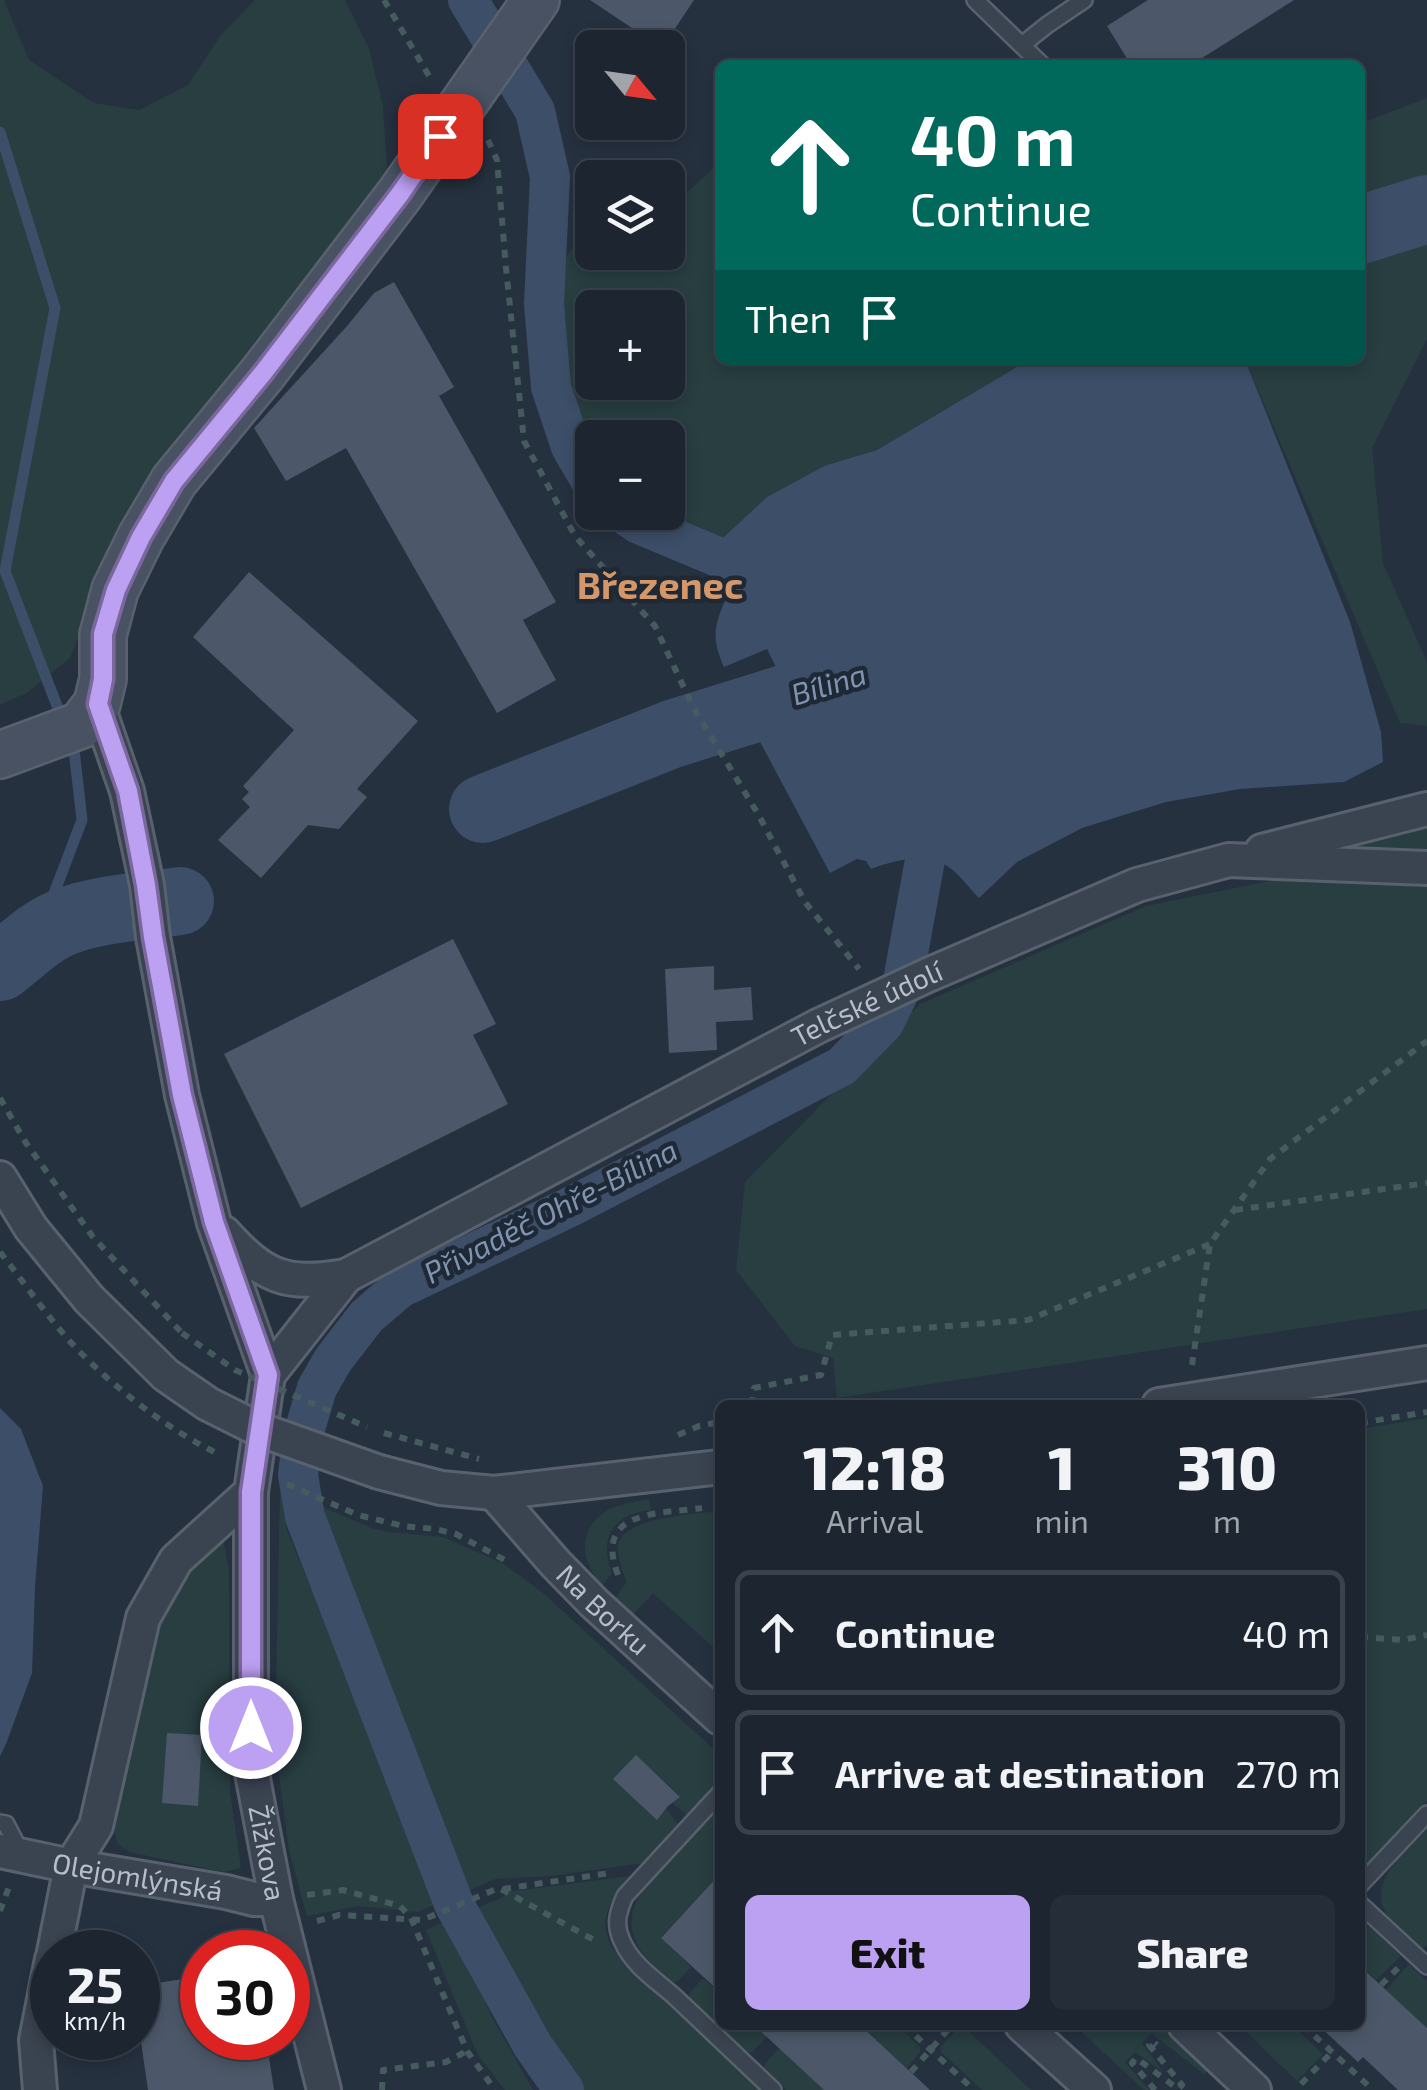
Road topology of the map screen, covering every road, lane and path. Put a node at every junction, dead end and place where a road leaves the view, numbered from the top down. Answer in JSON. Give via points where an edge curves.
{"nodes":[{"id":1,"x":384,"y":0,"type":"edge"},
{"id":2,"x":975,"y":0,"type":"edge"},
{"id":3,"x":1084,"y":0,"type":"edge"},
{"id":4,"x":530,"y":10,"type":"edge"},
{"id":5,"x":1022,"y":45,"type":"junction"},
{"id":6,"x":1037,"y":60,"type":"edge"},
{"id":7,"x":464,"y":102,"type":"junction"},
{"id":8,"x":77,"y":721,"type":"junction"},
{"id":9,"x":0,"y":755,"type":"edge"},
{"id":10,"x":1427,"y":808,"type":"edge"},
{"id":11,"x":1229,"y":860,"type":"junction"},
{"id":12,"x":1427,"y":868,"type":"edge"},
{"id":13,"x":858,"y":1006,"type":"junction"},
{"id":14,"x":1427,"y":1041,"type":"edge"},
{"id":15,"x":0,"y":1098,"type":"edge"},
{"id":16,"x":0,"y":1178,"type":"edge"},
{"id":17,"x":1427,"y":1183,"type":"edge"},
{"id":18,"x":1234,"y":1210,"type":"junction"},
{"id":19,"x":214,"y":1222,"type":"junction"},
{"id":20,"x":1210,"y":1244,"type":"junction"},
{"id":21,"x":346,"y":1276,"type":"junction"},
{"id":22,"x":1427,"y":1363,"type":"edge"},
{"id":23,"x":268,"y":1375,"type":"junction"},
{"id":24,"x":753,"y":1400,"type":"edge"},
{"id":25,"x":1174,"y":1400,"type":"edge"},
{"id":26,"x":1192,"y":1400,"type":"edge"},
{"id":27,"x":1427,"y":1412,"type":"edge"},
{"id":28,"x":1365,"y":1422,"type":"edge"},
{"id":29,"x":479,"y":1459,"type":"dead end"},
{"id":30,"x":715,"y":1468,"type":"edge"},
{"id":31,"x":251,"y":1492,"type":"junction"},
{"id":32,"x":494,"y":1493,"type":"junction"},
{"id":33,"x":1427,"y":1635,"type":"edge"},
{"id":34,"x":1365,"y":1637,"type":"edge"},
{"id":35,"x":715,"y":1713,"type":"edge"},
{"id":36,"x":715,"y":1798,"type":"edge"},
{"id":37,"x":1427,"y":1814,"type":"edge"},
{"id":38,"x":0,"y":1823,"type":"edge"},
{"id":39,"x":11,"y":1853,"type":"edge"},
{"id":40,"x":72,"y":1866,"type":"junction"},
{"id":41,"x":652,"y":1866,"type":"junction"},
{"id":42,"x":1365,"y":1880,"type":"edge"},
{"id":43,"x":500,"y":1889,"type":"junction"},
{"id":44,"x":276,"y":1900,"type":"junction"},
{"id":45,"x":1365,"y":1909,"type":"edge"},
{"id":46,"x":411,"y":1918,"type":"junction"},
{"id":47,"x":321,"y":1920,"type":"dead end"},
{"id":48,"x":58,"y":1930,"type":"edge"},
{"id":49,"x":634,"y":1962,"type":"junction"},
{"id":50,"x":1427,"y":1966,"type":"edge"},
{"id":51,"x":909,"y":2030,"type":"edge"},
{"id":52,"x":947,"y":2030,"type":"edge"},
{"id":53,"x":1028,"y":2030,"type":"edge"},
{"id":54,"x":1190,"y":2030,"type":"edge"},
{"id":55,"x":1308,"y":2030,"type":"edge"},
{"id":56,"x":1336,"y":2042,"type":"dead end"},
{"id":57,"x":930,"y":2049,"type":"junction"},
{"id":58,"x":1330,"y":2050,"type":"junction"},
{"id":59,"x":467,"y":2051,"type":"junction"},
{"id":60,"x":38,"y":2060,"type":"edge"},
{"id":61,"x":910,"y":2072,"type":"dead end"},
{"id":62,"x":1301,"y":2084,"type":"dead end"},
{"id":63,"x":40,"y":2090,"type":"edge"},
{"id":64,"x":324,"y":2090,"type":"edge"},
{"id":65,"x":382,"y":2090,"type":"edge"},
{"id":66,"x":495,"y":2090,"type":"edge"},
{"id":67,"x":772,"y":2090,"type":"edge"},
{"id":68,"x":974,"y":2090,"type":"edge"},
{"id":69,"x":1094,"y":2090,"type":"edge"},
{"id":70,"x":1254,"y":2090,"type":"edge"},
{"id":71,"x":1373,"y":2090,"type":"edge"}],
"edges":[{"from":1,"to":7,"type":"path","via":[[428,78]]},
{"from":2,"to":5,"type":"lane"},
{"from":3,"to":5,"type":"lane"},
{"from":4,"to":7,"type":"street"},
{"from":5,"to":6,"type":"lane"},
{"from":7,"to":8,"type":"street","via":[[263,373],[174,481],[116,590],[103,634],[103,679]]},
{"from":7,"to":13,"type":"path","via":[[497,160],[524,442],[575,536],[655,626],[805,902],[862,974]]},
{"from":8,"to":9,"type":"street"},
{"from":8,"to":19,"type":"street","via":[[128,791],[182,1095]]},
{"from":10,"to":11,"type":"street"},
{"from":11,"to":12,"type":"street","name":"Telčské údolí"},
{"from":11,"to":13,"type":"street","name":"Telčské údolí","via":[[1137,885]]},
{"from":13,"to":21,"type":"street","name":"Telčské údolí"},
{"from":14,"to":18,"type":"path","via":[[1270,1159]]},
{"from":15,"to":29,"type":"path","bridge":true,"via":[[93,1238],[182,1333],[235,1370],[377,1432]]},
{"from":16,"to":32,"type":"street","bridge":true,"via":[[90,1299],[166,1374],[208,1404],[379,1472]]},
{"from":17,"to":18,"type":"path"},
{"from":18,"to":20,"type":"path"},
{"from":19,"to":21,"type":"street","via":[[249,1261],[276,1276],[312,1282]]},
{"from":19,"to":23,"type":"street"},
{"from":20,"to":24,"type":"path","via":[[1028,1320],[832,1336],[821,1375],[754,1388]]},
{"from":20,"to":25,"type":"path"},
{"from":21,"to":23,"type":"street"},
{"from":22,"to":26,"type":"street"},
{"from":23,"to":31,"type":"street","name":"Žižkova"},
{"from":27,"to":28,"type":"path"},
{"from":30,"to":32,"type":"street"},
{"from":31,"to":40,"type":"street","via":[[176,1560],[143,1618],[96,1826]]},
{"from":31,"to":44,"type":"street","name":"Žižkova","via":[[251,1768]]},
{"from":32,"to":35,"type":"street","name":"Na Borku","via":[[594,1603]]},
{"from":33,"to":34,"type":"path"},
{"from":36,"to":41,"type":"lane"},
{"from":37,"to":42,"type":"lane"},
{"from":38,"to":39,"type":"lane","via":[[6,1824]]},
{"from":39,"to":40,"type":"street","name":"Olejomlýnská"},
{"from":40,"to":44,"type":"street","name":"Olejomlýnská"},
{"from":40,"to":48,"type":"street"},
{"from":41,"to":43,"type":"path"},
{"from":41,"to":49,"type":"lane","via":[[625,1896],[617,1920]]},
{"from":43,"to":46,"type":"path","via":[[422,1920]]},
{"from":43,"to":49,"type":"path"},
{"from":44,"to":46,"type":"path","via":[[343,1890],[400,1906]]},
{"from":44,"to":64,"type":"street","name":"Žižkova"},
{"from":45,"to":50,"type":"lane"},
{"from":46,"to":47,"type":"path"},
{"from":46,"to":59,"type":"path"},
{"from":49,"to":67,"type":"lane"},
{"from":51,"to":57,"type":"path"},
{"from":52,"to":57,"type":"path"},
{"from":53,"to":69,"type":"street"},
{"from":54,"to":70,"type":"street"},
{"from":55,"to":58,"type":"path"},
{"from":56,"to":58,"type":"path"},
{"from":57,"to":61,"type":"path"},
{"from":57,"to":68,"type":"path"},
{"from":58,"to":62,"type":"path"},
{"from":58,"to":71,"type":"path"},
{"from":59,"to":65,"type":"path","via":[[446,2062],[382,2070]]},
{"from":59,"to":66,"type":"path"},
{"from":60,"to":63,"type":"street"}]}
